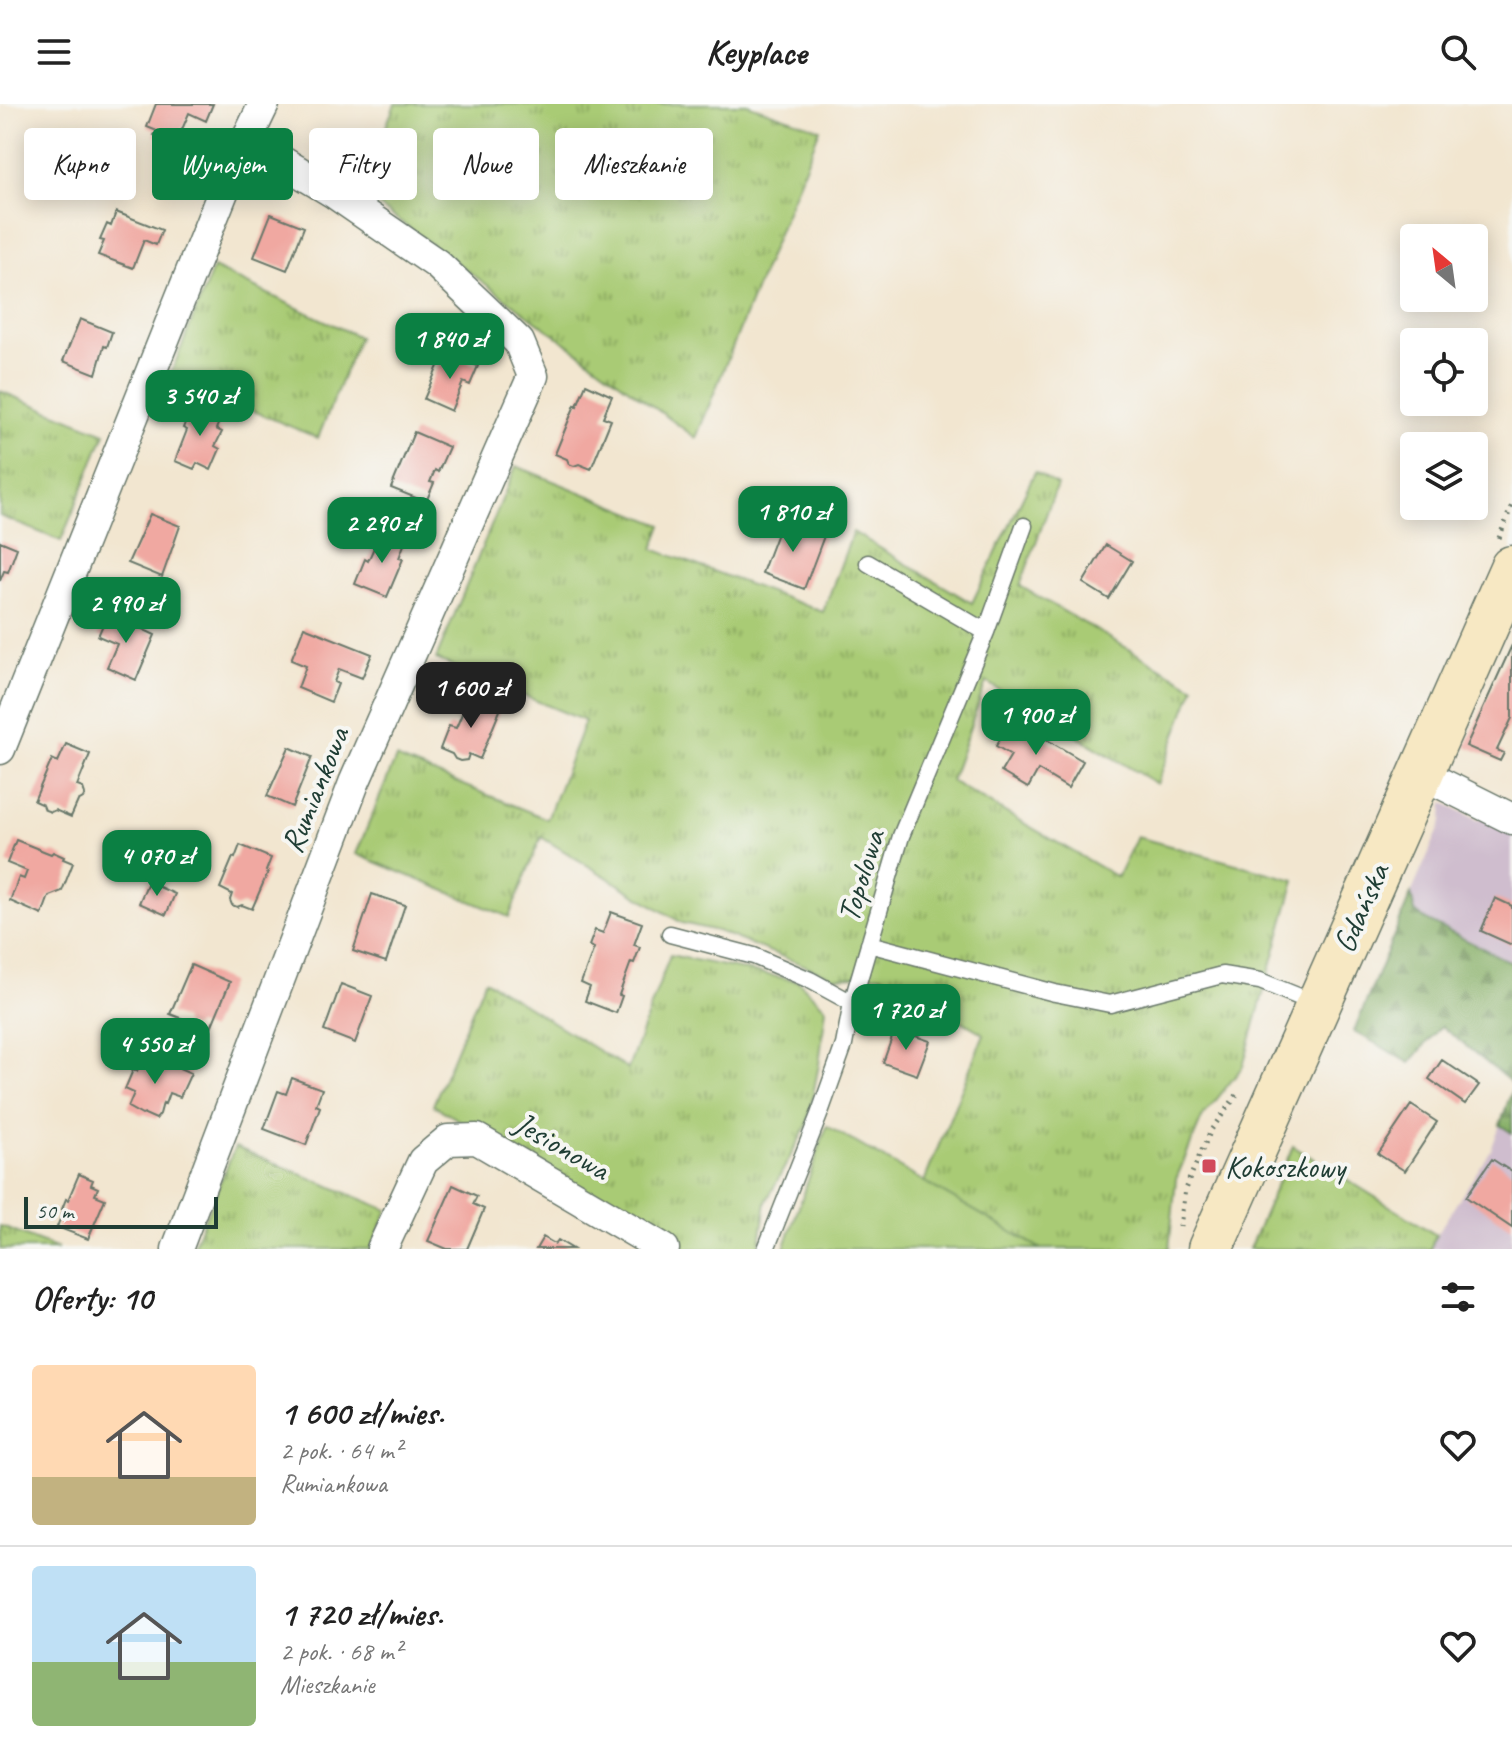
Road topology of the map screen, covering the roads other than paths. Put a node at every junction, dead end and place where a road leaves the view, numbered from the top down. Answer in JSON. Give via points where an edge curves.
{"nodes":[{"id":1,"x":264,"y":104,"type":"edge"},
{"id":2,"x":252,"y":128,"type":"edge"},
{"id":3,"x":293,"y":168,"type":"edge"},
{"id":4,"x":220,"y":200,"type":"edge"},
{"id":5,"x":1024,"y":526,"type":"dead end"},
{"id":6,"x":868,"y":563,"type":"dead end"},
{"id":7,"x":1512,"y":568,"type":"edge"},
{"id":8,"x":986,"y":632,"type":"junction"},
{"id":9,"x":0,"y":749,"type":"edge"},
{"id":10,"x":1422,"y":774,"type":"junction"},
{"id":11,"x":1512,"y":819,"type":"edge"},
{"id":12,"x":670,"y":934,"type":"dead end"},
{"id":13,"x":869,"y":944,"type":"junction"},
{"id":14,"x":852,"y":1003,"type":"junction"},
{"id":15,"x":1318,"y":1005,"type":"junction"},
{"id":16,"x":177,"y":1249,"type":"edge"},
{"id":17,"x":382,"y":1249,"type":"edge"},
{"id":18,"x":664,"y":1249,"type":"edge"},
{"id":19,"x":766,"y":1249,"type":"edge"},
{"id":20,"x":1210,"y":1249,"type":"edge"}],
"edges":[{"from":1,"to":2,"type":"street"},
{"from":3,"to":16,"type":"street","name":"Rumiankowa","via":[[437,264],[519,342],[533,376],[354,783]]},
{"from":4,"to":9,"type":"street"},
{"from":5,"to":8,"type":"lane","name":"Topolowa"},
{"from":6,"to":8,"type":"lane"},
{"from":7,"to":10,"type":"main road","name":"Gdańska"},
{"from":8,"to":13,"type":"lane","name":"Topolowa","via":[[901,836]]},
{"from":10,"to":11,"type":"street"},
{"from":10,"to":15,"type":"main road","name":"Gdańska"},
{"from":12,"to":14,"type":"lane","via":[[754,956]]},
{"from":13,"to":14,"type":"lane","name":"Topolowa"},
{"from":13,"to":15,"type":"lane","via":[[1110,1004],[1222,975],[1260,981]]},
{"from":14,"to":19,"type":"lane","name":"Topolowa","via":[[844,1045]]},
{"from":15,"to":20,"type":"main road","name":"Gdańska"},
{"from":17,"to":18,"type":"street","name":"Jesionowa","via":[[423,1161],[448,1140],[477,1139]]}]}
